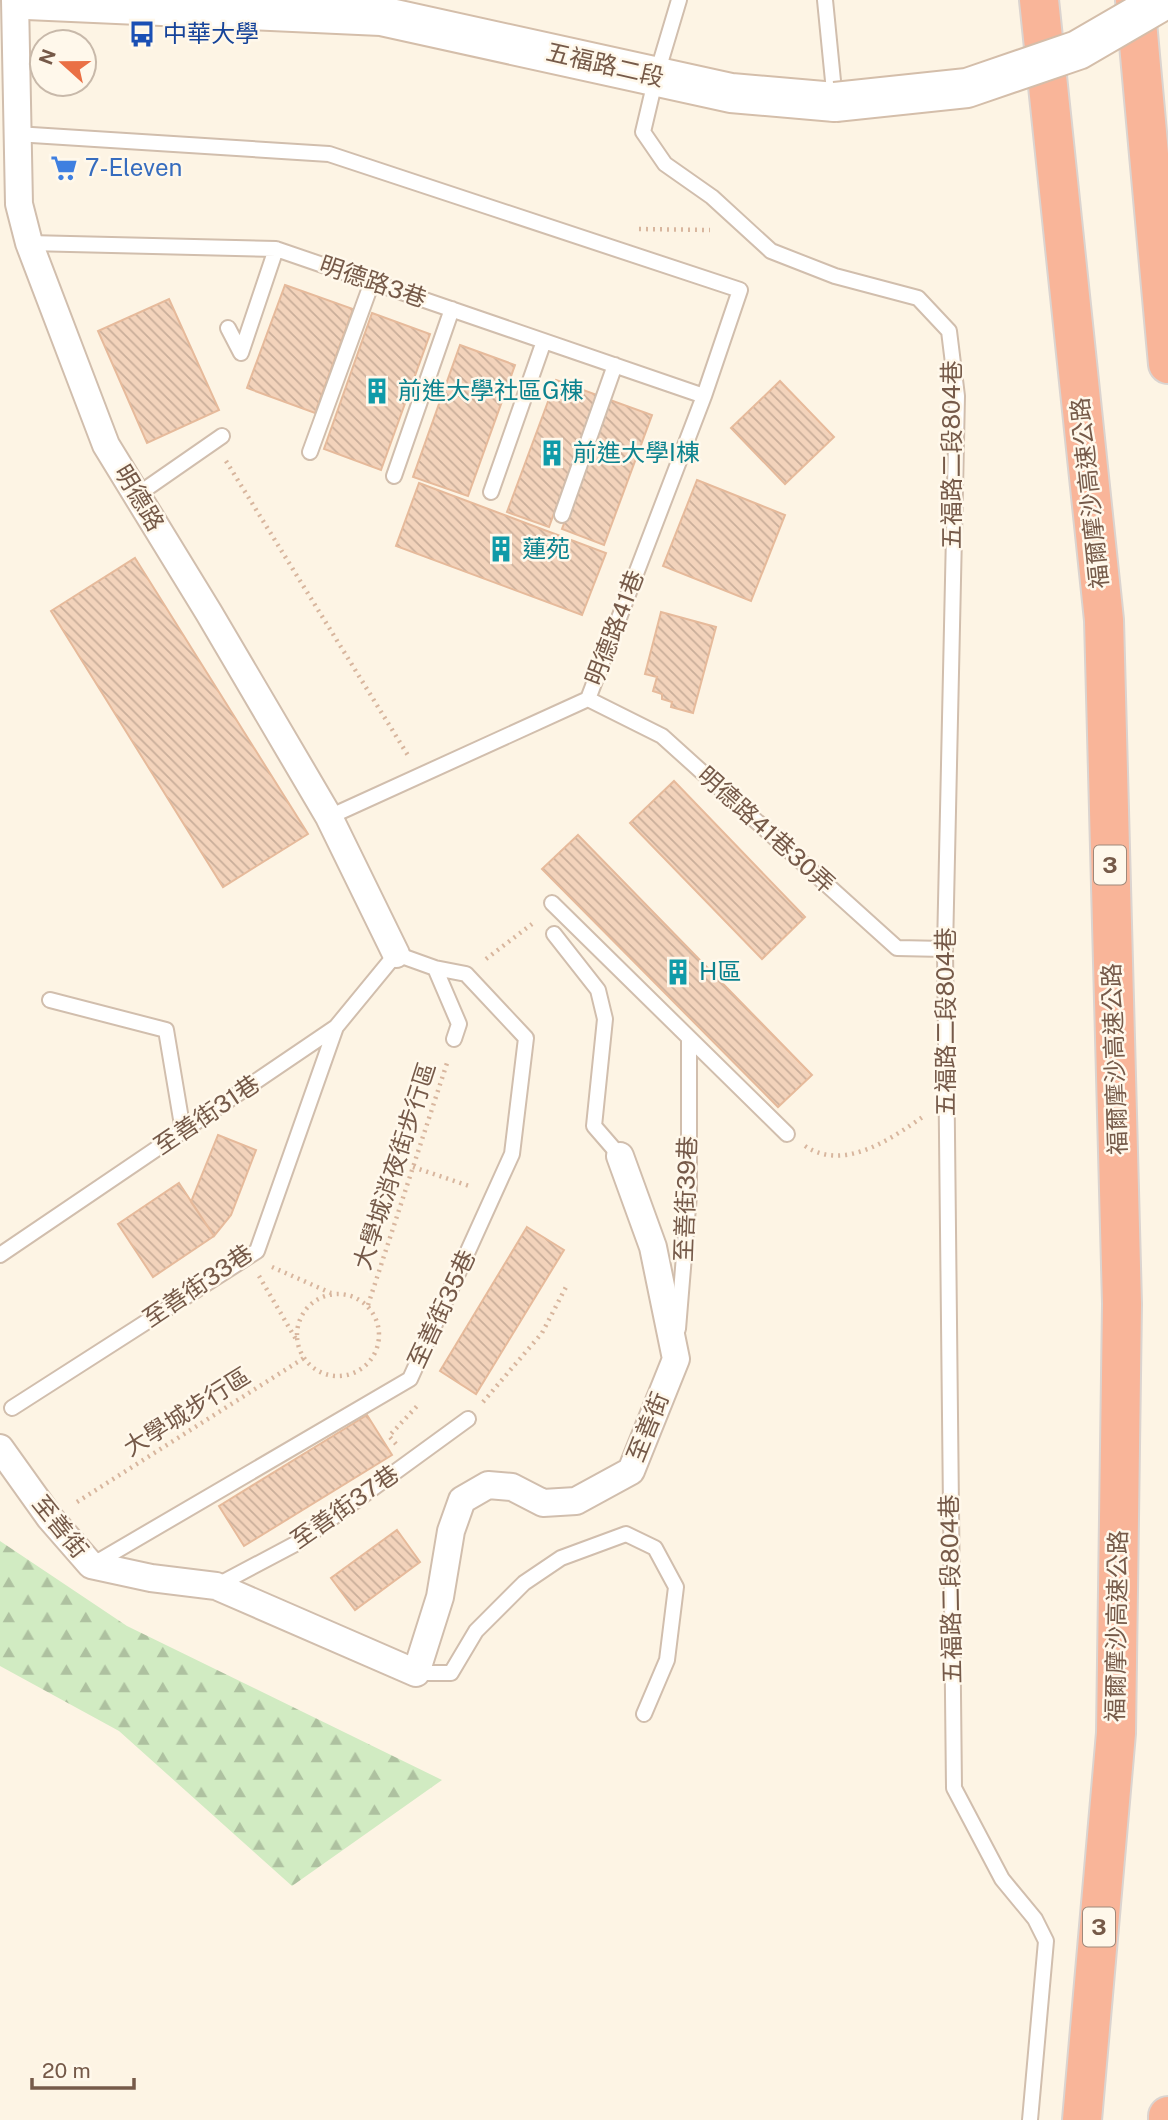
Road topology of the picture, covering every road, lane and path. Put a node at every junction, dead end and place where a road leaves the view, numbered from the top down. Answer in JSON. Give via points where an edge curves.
{"nodes":[{"id":1,"x":15,"y":0,"type":"edge"},
{"id":2,"x":27,"y":0,"type":"edge"},
{"id":3,"x":679,"y":0,"type":"edge"},
{"id":4,"x":825,"y":0,"type":"edge"},
{"id":5,"x":1038,"y":0,"type":"edge"},
{"id":6,"x":1135,"y":0,"type":"edge"},
{"id":7,"x":1164,"y":0,"type":"edge"},
{"id":8,"x":656,"y":76,"type":"junction"},
{"id":9,"x":835,"y":103,"type":"junction"},
{"id":10,"x":16,"y":134,"type":"junction"},
{"id":11,"x":704,"y":219,"type":"dead end"},
{"id":12,"x":29,"y":243,"type":"junction"},
{"id":13,"x":275,"y":249,"type":"junction"},
{"id":14,"x":626,"y":252,"type":"junction"},
{"id":15,"x":372,"y":282,"type":"junction"},
{"id":16,"x":452,"y":309,"type":"junction"},
{"id":17,"x":228,"y":328,"type":"dead end"},
{"id":18,"x":544,"y":341,"type":"junction"},
{"id":19,"x":1168,"y":363,"type":"edge"},
{"id":20,"x":615,"y":365,"type":"junction"},
{"id":21,"x":704,"y":396,"type":"junction"},
{"id":22,"x":219,"y":439,"type":"joint"},
{"id":23,"x":310,"y":452,"type":"dead end"},
{"id":24,"x":394,"y":476,"type":"dead end"},
{"id":25,"x":491,"y":492,"type":"dead end"},
{"id":26,"x":137,"y":495,"type":"junction"},
{"id":27,"x":562,"y":515,"type":"dead end"},
{"id":28,"x":588,"y":699,"type":"junction"},
{"id":29,"x":421,"y":775,"type":"junction"},
{"id":30,"x":330,"y":817,"type":"junction"},
{"id":31,"x":552,"y":903,"type":"dead end"},
{"id":32,"x":542,"y":916,"type":"dead end"},
{"id":33,"x":555,"y":934,"type":"dead end"},
{"id":34,"x":945,"y":949,"type":"junction"},
{"id":35,"x":396,"y":954,"type":"junction"},
{"id":36,"x":435,"y":968,"type":"junction"},
{"id":37,"x":466,"y":974,"type":"junction"},
{"id":38,"x":50,"y":1000,"type":"dead end"},
{"id":39,"x":336,"y":1027,"type":"junction"},
{"id":40,"x":689,"y":1038,"type":"junction"},
{"id":41,"x":454,"y":1039,"type":"joint"},
{"id":42,"x":946,"y":1101,"type":"junction"},
{"id":43,"x":183,"y":1131,"type":"junction"},
{"id":44,"x":787,"y":1134,"type":"joint"},
{"id":45,"x":620,"y":1156,"type":"joint"},
{"id":46,"x":414,"y":1167,"type":"junction"},
{"id":47,"x":494,"y":1194,"type":"junction"},
{"id":48,"x":0,"y":1255,"type":"edge"},
{"id":49,"x":248,"y":1257,"type":"junction"},
{"id":50,"x":566,"y":1287,"type":"dead end"},
{"id":51,"x":332,"y":1294,"type":"junction"},
{"id":52,"x":368,"y":1305,"type":"junction"},
{"id":53,"x":297,"y":1342,"type":"junction"},
{"id":54,"x":304,"y":1358,"type":"junction"},
{"id":55,"x":676,"y":1359,"type":"junction"},
{"id":56,"x":410,"y":1379,"type":"junction"},
{"id":57,"x":12,"y":1408,"type":"dead end"},
{"id":58,"x":468,"y":1419,"type":"joint"},
{"id":59,"x":0,"y":1448,"type":"edge"},
{"id":60,"x":400,"y":1448,"type":"dead end"},
{"id":61,"x":89,"y":1494,"type":"dead end"},
{"id":62,"x":91,"y":1565,"type":"junction"},
{"id":63,"x":216,"y":1586,"type":"junction"},
{"id":64,"x":416,"y":1673,"type":"junction"},
{"id":65,"x":644,"y":1714,"type":"dead end"},
{"id":66,"x":1030,"y":2120,"type":"edge"},
{"id":67,"x":1082,"y":2120,"type":"edge"}],
"edges":[{"from":1,"to":10,"type":"street","name":"明德路"},
{"from":2,"to":8,"type":"main road","name":"五福路二段","via":[[381,16]]},
{"from":3,"to":8,"type":"lane","name":"五福路二段804巷"},
{"from":4,"to":9,"type":"lane"},
{"from":5,"to":67,"type":"highway","name":"福爾摩沙高速公路","number":"3","via":[[1104,620],[1122,1304],[1116,1733]]},
{"from":6,"to":19,"type":"highway"},
{"from":7,"to":9,"type":"main road","name":"五福路二段","bridge":true,"via":[[1078,50],[967,88]]},
{"from":8,"to":9,"type":"main road","name":"五福路二段","via":[[731,93]]},
{"from":8,"to":34,"type":"lane","name":"五福路二段804巷","via":[[643,132],[665,164],[712,197],[771,251],[835,276],[918,298],[949,331],[957,396]]},
{"from":10,"to":12,"type":"street","name":"明德路","via":[[19,204]]},
{"from":10,"to":14,"type":"lane","via":[[329,155]]},
{"from":11,"to":14,"type":"path","via":[[711,230],[635,229]]},
{"from":12,"to":13,"type":"lane","name":"明德路3巷"},
{"from":12,"to":26,"type":"street","name":"明德路","via":[[106,445]]},
{"from":13,"to":15,"type":"lane","name":"明德路3巷"},
{"from":13,"to":17,"type":"lane","via":[[241,353]]},
{"from":14,"to":21,"type":"lane","name":"明德路41巷","via":[[740,290]]},
{"from":15,"to":16,"type":"lane","name":"明德路3巷"},
{"from":15,"to":23,"type":"lane"},
{"from":16,"to":18,"type":"lane","name":"明德路3巷"},
{"from":16,"to":24,"type":"lane"},
{"from":18,"to":20,"type":"lane","name":"明德路3巷"},
{"from":18,"to":25,"type":"lane"},
{"from":20,"to":21,"type":"lane","name":"明德路3巷"},
{"from":20,"to":27,"type":"lane"},
{"from":21,"to":28,"type":"lane","name":"明德路41巷"},
{"from":22,"to":26,"type":"lane"},
{"from":22,"to":29,"type":"path"},
{"from":26,"to":30,"type":"street","name":"明德路"},
{"from":28,"to":29,"type":"lane","name":"明德路41巷"},
{"from":28,"to":34,"type":"lane","name":"明德路41巷30弄","via":[[662,736],[897,948]]},
{"from":29,"to":30,"type":"lane","name":"明德路41巷"},
{"from":30,"to":35,"type":"street","name":"明德路"},
{"from":31,"to":40,"type":"lane"},
{"from":32,"to":37,"type":"path"},
{"from":33,"to":45,"type":"lane","via":[[598,990],[605,1020],[594,1126]]},
{"from":34,"to":42,"type":"lane","name":"五福路二段804巷"},
{"from":35,"to":36,"type":"lane"},
{"from":35,"to":39,"type":"lane","name":"至善街31巷"},
{"from":36,"to":37,"type":"lane"},
{"from":36,"to":41,"type":"lane","via":[[459,1024]]},
{"from":37,"to":47,"type":"lane","name":"至善街35巷","via":[[526,1038],[512,1154]]},
{"from":38,"to":43,"type":"lane","via":[[166,1030]]},
{"from":39,"to":43,"type":"lane","name":"至善街31巷"},
{"from":39,"to":49,"type":"lane","name":"至善街33巷","via":[[257,1251]]},
{"from":40,"to":44,"type":"lane"},
{"from":40,"to":55,"type":"lane","name":"至善街39巷","via":[[689,1195]]},
{"from":41,"to":46,"type":"path","name":"大學城消夜街步行區"},
{"from":42,"to":44,"type":"path","via":[[898,1134],[853,1155],[818,1154]]},
{"from":42,"to":66,"type":"lane","name":"五福路二段804巷","via":[[954,1788],[1002,1879],[1035,1919],[1046,1941]]},
{"from":43,"to":48,"type":"lane","name":"至善街31巷"},
{"from":45,"to":55,"type":"street","via":[[653,1247]]},
{"from":46,"to":47,"type":"path"},
{"from":46,"to":52,"type":"path","name":"大學城消夜街步行區"},
{"from":47,"to":56,"type":"lane","name":"至善街35巷"},
{"from":49,"to":51,"type":"path"},
{"from":49,"to":53,"type":"path"},
{"from":49,"to":57,"type":"lane","name":"至善街33巷"},
{"from":50,"to":58,"type":"path","via":[[542,1333]]},
{"from":51,"to":52,"type":"path","via":[[346,1294]]},
{"from":51,"to":53,"type":"path","via":[[307,1307]]},
{"from":52,"to":54,"type":"path","via":[[380,1333],[373,1359],[363,1368],[338,1377],[325,1375]]},
{"from":53,"to":54,"type":"path"},
{"from":54,"to":61,"type":"path","name":"大學城步行區"},
{"from":55,"to":64,"type":"street","name":"至善街","via":[[631,1471],[576,1501],[543,1503],[512,1487],[488,1485],[462,1500],[440,1597]]},
{"from":56,"to":60,"type":"path","via":[[431,1391],[389,1436]]},
{"from":56,"to":62,"type":"lane","name":"至善街35巷"},
{"from":58,"to":63,"type":"lane","name":"至善街37巷","via":[[299,1542]]},
{"from":59,"to":62,"type":"street","name":"至善街","via":[[50,1518]]},
{"from":62,"to":63,"type":"street","name":"至善街"},
{"from":63,"to":64,"type":"street","name":"至善街"},
{"from":64,"to":65,"type":"lane","name":"至善街","via":[[451,1673],[477,1631],[524,1583],[561,1558],[626,1534],[655,1548],[676,1587],[667,1660]]}]}
